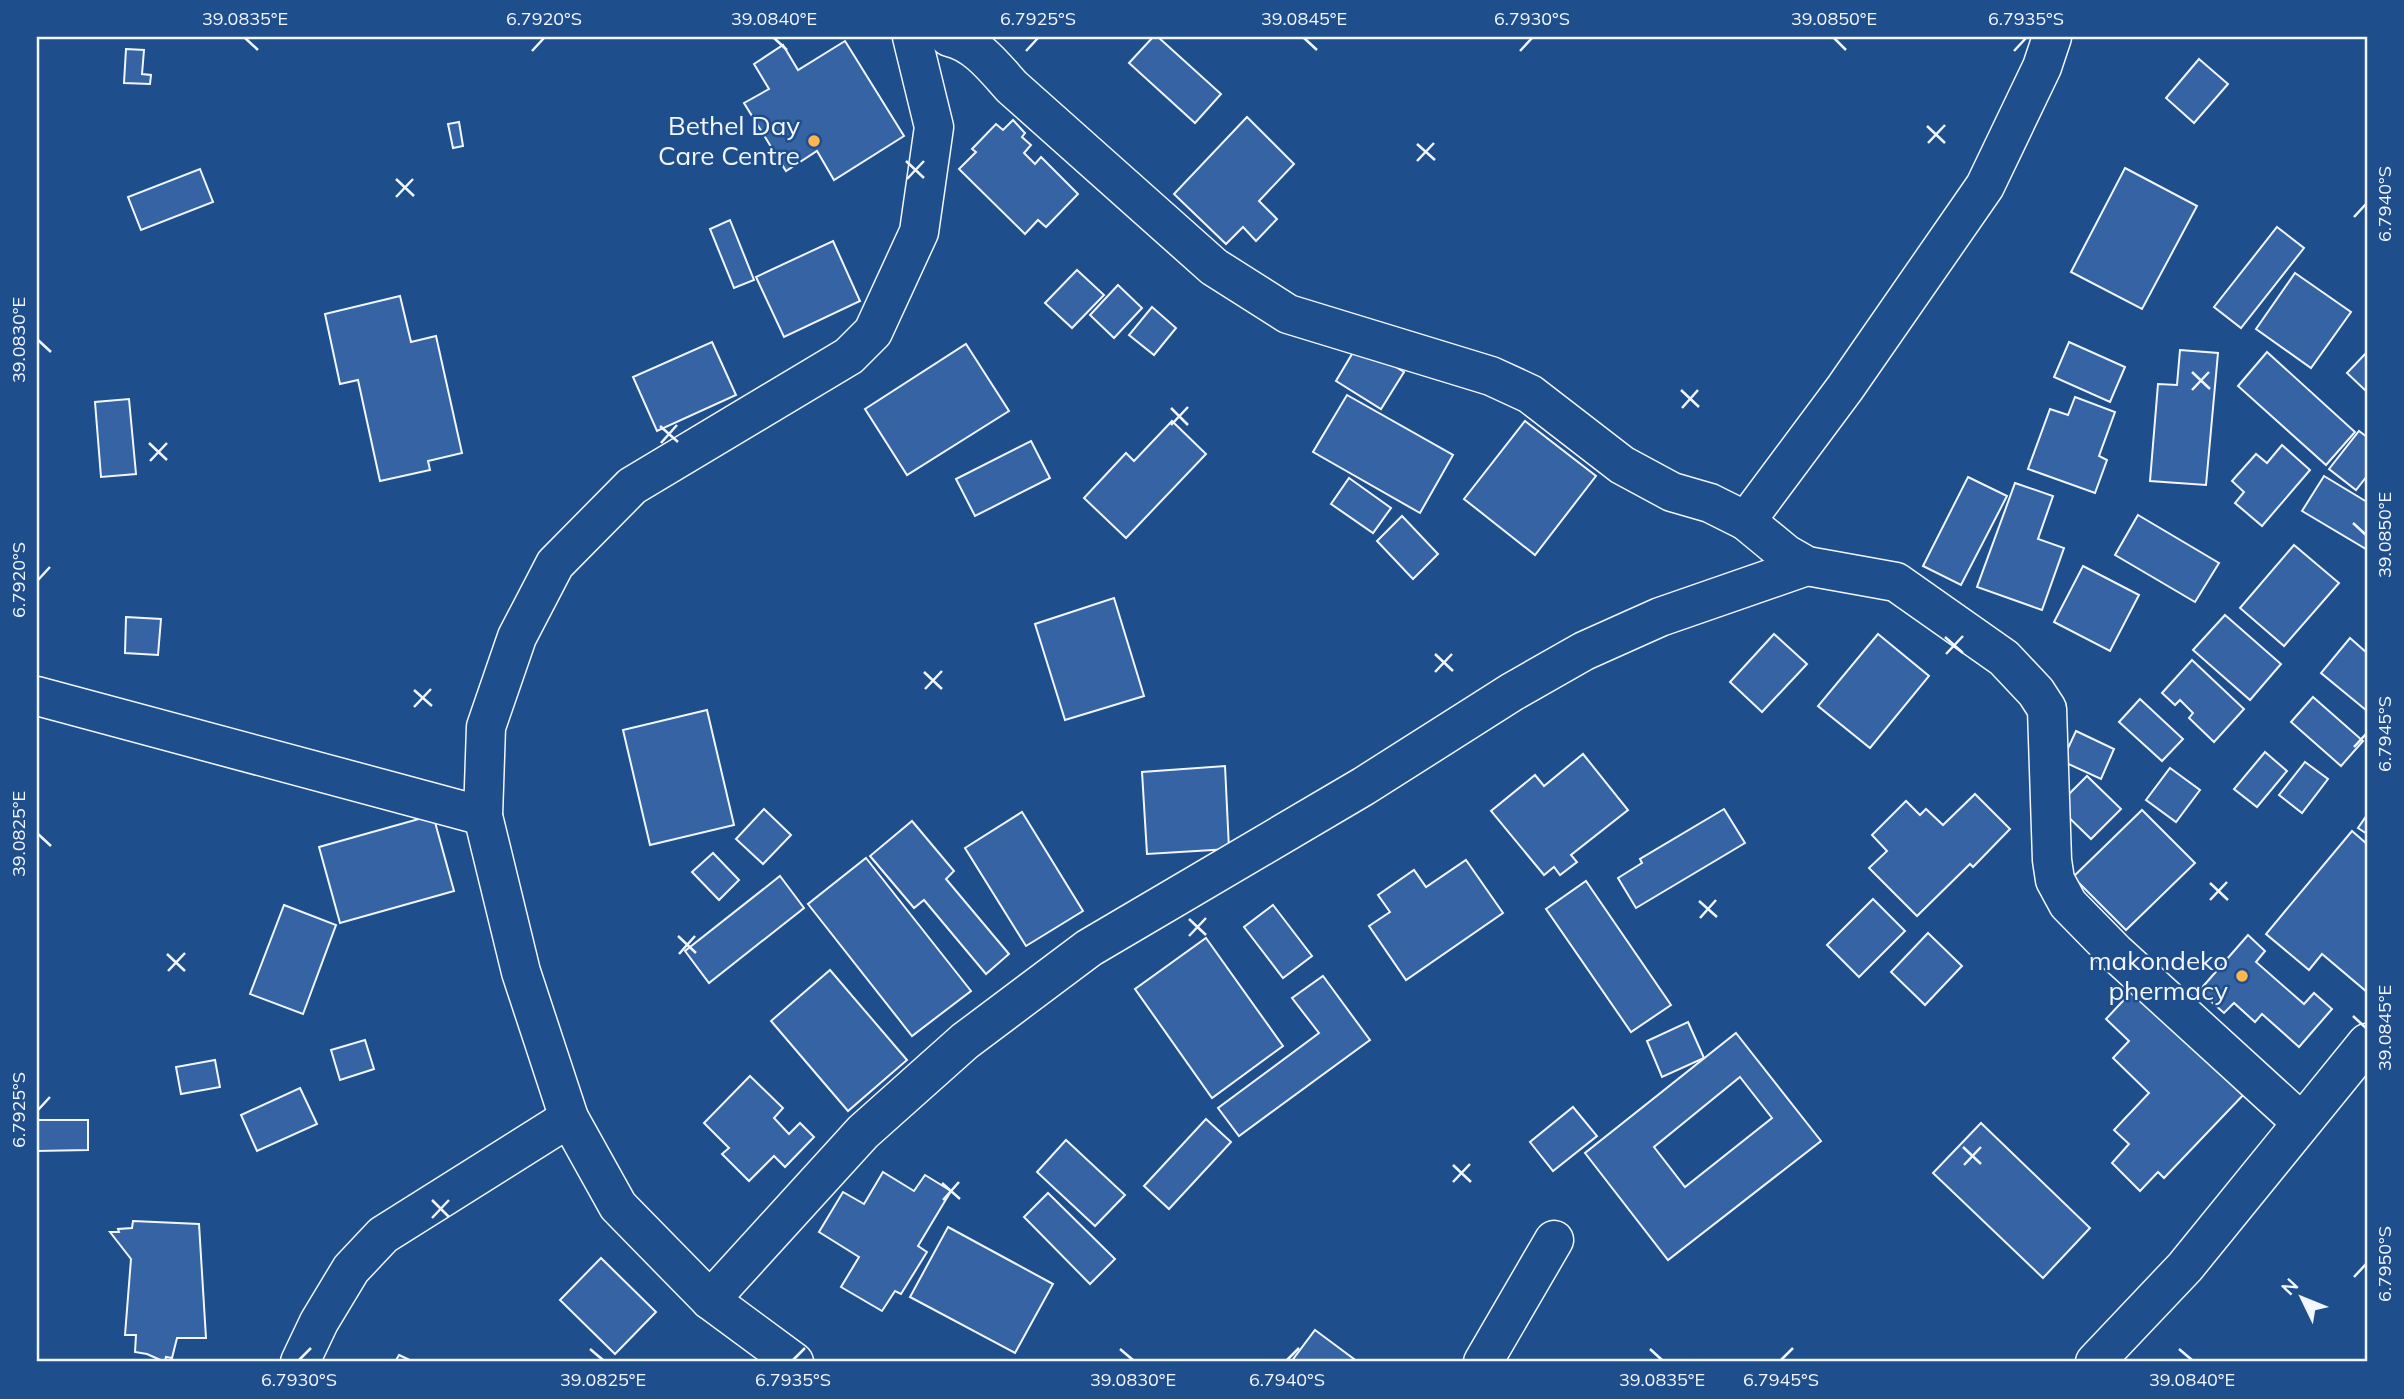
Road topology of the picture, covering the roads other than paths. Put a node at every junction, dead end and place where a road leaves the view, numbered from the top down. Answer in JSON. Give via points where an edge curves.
{"nodes":[{"id":1,"x":912,"y":37,"type":"edge"},
{"id":2,"x":949,"y":37,"type":"edge"},
{"id":3,"x":2052,"y":37,"type":"edge"},
{"id":4,"x":1746,"y":521,"type":"junction"},
{"id":5,"x":1807,"y":566,"type":"junction"},
{"id":6,"x":37,"y":696,"type":"edge"},
{"id":7,"x":484,"y":816,"type":"junction"},
{"id":8,"x":2367,"y":1043,"type":"edge"},
{"id":9,"x":569,"y":1118,"type":"junction"},
{"id":10,"x":2301,"y":1122,"type":"junction"},
{"id":11,"x":1553,"y":1240,"type":"dead end"},
{"id":12,"x":710,"y":1300,"type":"junction"},
{"id":13,"x":300,"y":1362,"type":"edge"},
{"id":14,"x":794,"y":1362,"type":"edge"},
{"id":15,"x":1483,"y":1362,"type":"edge"},
{"id":16,"x":2095,"y":1362,"type":"edge"}],
"edges":[{"from":1,"to":7,"type":"street","via":[[934,127],[919,232],[873,332],[849,356],[632,486],[555,564],[517,637],[486,727]]},
{"from":2,"to":4,"type":"street","via":[[964,40],[990,62],[1012,87],[1214,267],[1288,314],[1491,376],[1530,394],[1622,465],[1672,492],[1710,503]]},
{"from":3,"to":4,"type":"street","via":[[1985,186]]},
{"from":4,"to":5,"type":"street"},
{"from":5,"to":10,"type":"street","via":[[1896,582],[2004,658],[2036,692],[2047,709],[2055,880],[2068,904]]},
{"from":5,"to":12,"type":"street","via":[[1660,617],[1584,651],[1089,948],[965,1041],[863,1132]]},
{"from":6,"to":7,"type":"street"},
{"from":7,"to":9,"type":"street","via":[[521,972]]},
{"from":8,"to":10,"type":"street"},
{"from":9,"to":12,"type":"street","via":[[618,1206]]},
{"from":9,"to":13,"type":"street","via":[[383,1235],[351,1269]]},
{"from":10,"to":16,"type":"street","via":[[2185,1267]]},
{"from":11,"to":15,"type":"street"},
{"from":12,"to":14,"type":"street"}]}
